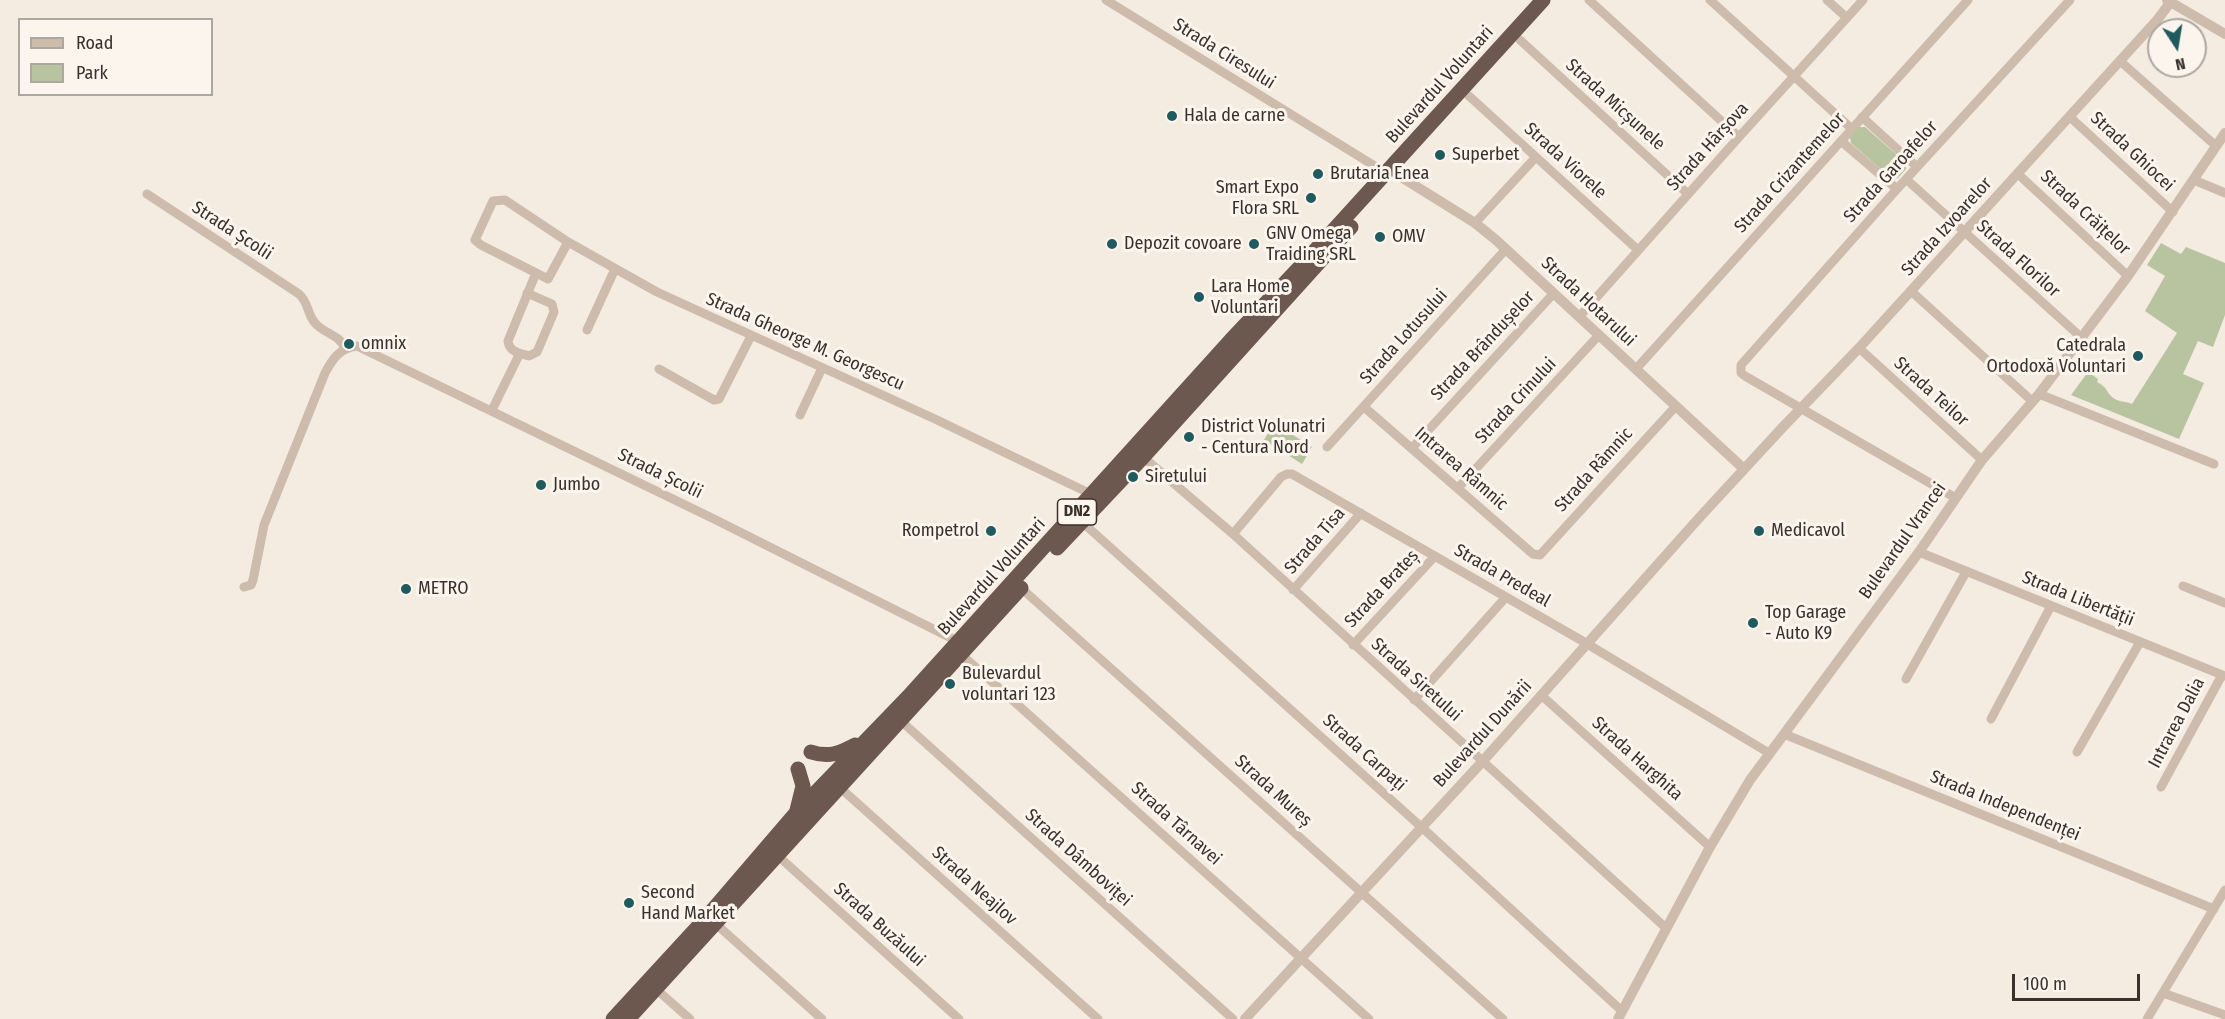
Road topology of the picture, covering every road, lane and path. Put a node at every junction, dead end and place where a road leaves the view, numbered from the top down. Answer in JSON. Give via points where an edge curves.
{"nodes":[{"id":1,"x":1106,"y":0,"type":"edge"},
{"id":2,"x":1544,"y":0,"type":"edge"},
{"id":3,"x":1556,"y":0,"type":"edge"},
{"id":4,"x":1589,"y":0,"type":"edge"},
{"id":5,"x":1710,"y":0,"type":"edge"},
{"id":6,"x":1827,"y":0,"type":"edge"},
{"id":7,"x":1863,"y":0,"type":"edge"},
{"id":8,"x":1968,"y":0,"type":"edge"},
{"id":9,"x":2070,"y":0,"type":"edge"},
{"id":10,"x":2170,"y":1,"type":"edge"},
{"id":11,"x":1847,"y":18,"type":"junction"},
{"id":12,"x":2225,"y":34,"type":"edge"},
{"id":13,"x":1520,"y":40,"type":"junction"},
{"id":14,"x":2120,"y":61,"type":"junction"},
{"id":15,"x":1794,"y":76,"type":"junction"},
{"id":16,"x":1469,"y":96,"type":"junction"},
{"id":17,"x":1863,"y":117,"type":"junction"},
{"id":18,"x":2070,"y":117,"type":"junction"},
{"id":19,"x":1852,"y":129,"type":"junction"},
{"id":20,"x":2225,"y":133,"type":"edge"},
{"id":21,"x":1739,"y":137,"type":"junction"},
{"id":22,"x":1841,"y":141,"type":"junction"},
{"id":23,"x":2216,"y":146,"type":"junction"},
{"id":24,"x":1536,"y":157,"type":"junction"},
{"id":25,"x":1917,"y":166,"type":"junction"},
{"id":26,"x":1392,"y":174,"type":"junction"},
{"id":27,"x":2019,"y":174,"type":"junction"},
{"id":28,"x":1906,"y":179,"type":"junction"},
{"id":29,"x":2194,"y":180,"type":"junction"},
{"id":30,"x":1897,"y":189,"type":"junction"},
{"id":31,"x":2225,"y":193,"type":"edge"},
{"id":32,"x":147,"y":194,"type":"dead end"},
{"id":33,"x":1688,"y":194,"type":"junction"},
{"id":34,"x":2173,"y":212,"type":"junction"},
{"id":35,"x":1475,"y":223,"type":"junction"},
{"id":36,"x":1964,"y":233,"type":"junction"},
{"id":37,"x":568,"y":242,"type":"junction"},
{"id":38,"x":1506,"y":249,"type":"junction"},
{"id":39,"x":1638,"y":250,"type":"junction"},
{"id":40,"x":615,"y":269,"type":"junction"},
{"id":41,"x":536,"y":273,"type":"junction"},
{"id":42,"x":2128,"y":276,"type":"junction"},
{"id":43,"x":1911,"y":291,"type":"junction"},
{"id":44,"x":527,"y":293,"type":"junction"},
{"id":45,"x":1554,"y":294,"type":"junction"},
{"id":46,"x":1579,"y":317,"type":"junction"},
{"id":47,"x":586,"y":330,"type":"dead end"},
{"id":48,"x":1599,"y":335,"type":"junction"},
{"id":49,"x":752,"y":336,"type":"junction"},
{"id":50,"x":2083,"y":339,"type":"junction"},
{"id":51,"x":1859,"y":348,"type":"junction"},
{"id":52,"x":345,"y":349,"type":"junction"},
{"id":53,"x":518,"y":357,"type":"dead end"},
{"id":54,"x":822,"y":368,"type":"junction"},
{"id":55,"x":659,"y":369,"type":"dead end"},
{"id":56,"x":1636,"y":369,"type":"junction"},
{"id":57,"x":2035,"y":398,"type":"junction"},
{"id":58,"x":1676,"y":406,"type":"junction"},
{"id":59,"x":1364,"y":407,"type":"junction"},
{"id":60,"x":1801,"y":408,"type":"junction"},
{"id":61,"x":492,"y":410,"type":"junction"},
{"id":62,"x":800,"y":415,"type":"dead end"},
{"id":63,"x":1327,"y":447,"type":"dead end"},
{"id":64,"x":1412,"y":448,"type":"junction"},
{"id":65,"x":1143,"y":457,"type":"junction"},
{"id":66,"x":1982,"y":460,"type":"junction"},
{"id":67,"x":2214,"y":464,"type":"dead end"},
{"id":68,"x":1744,"y":469,"type":"junction"},
{"id":69,"x":1458,"y":488,"type":"junction"},
{"id":70,"x":1093,"y":495,"type":"junction"},
{"id":71,"x":1954,"y":497,"type":"junction"},
{"id":72,"x":1361,"y":513,"type":"junction"},
{"id":73,"x":1082,"y":522,"type":"junction"},
{"id":74,"x":1233,"y":534,"type":"junction"},
{"id":75,"x":1919,"y":552,"type":"junction"},
{"id":76,"x":1536,"y":555,"type":"joint"},
{"id":77,"x":1435,"y":556,"type":"junction"},
{"id":78,"x":1966,"y":572,"type":"junction"},
{"id":79,"x":2183,"y":586,"type":"dead end"},
{"id":80,"x":244,"y":587,"type":"dead end"},
{"id":81,"x":1021,"y":588,"type":"junction"},
{"id":82,"x":1293,"y":590,"type":"junction"},
{"id":83,"x":1506,"y":597,"type":"junction"},
{"id":84,"x":2225,"y":603,"type":"edge"},
{"id":85,"x":2051,"y":606,"type":"junction"},
{"id":86,"x":2140,"y":642,"type":"junction"},
{"id":87,"x":1586,"y":644,"type":"junction"},
{"id":88,"x":1353,"y":645,"type":"junction"},
{"id":89,"x":960,"y":648,"type":"junction"},
{"id":90,"x":2223,"y":675,"type":"edge"},
{"id":91,"x":1906,"y":679,"type":"dead end"},
{"id":92,"x":1541,"y":695,"type":"junction"},
{"id":93,"x":1414,"y":700,"type":"junction"},
{"id":94,"x":1991,"y":719,"type":"dead end"},
{"id":95,"x":901,"y":721,"type":"junction"},
{"id":96,"x":1784,"y":734,"type":"junction"},
{"id":97,"x":866,"y":739,"type":"junction"},
{"id":98,"x":812,"y":752,"type":"dead end"},
{"id":99,"x":2077,"y":752,"type":"dead end"},
{"id":100,"x":1769,"y":753,"type":"junction"},
{"id":101,"x":1482,"y":762,"type":"junction"},
{"id":102,"x":798,"y":769,"type":"dead end"},
{"id":103,"x":834,"y":782,"type":"junction"},
{"id":104,"x":2161,"y":786,"type":"dead end"},
{"id":105,"x":796,"y":812,"type":"junction"},
{"id":106,"x":1421,"y":827,"type":"junction"},
{"id":107,"x":1710,"y":847,"type":"junction"},
{"id":108,"x":777,"y":855,"type":"junction"},
{"id":109,"x":2225,"y":890,"type":"edge"},
{"id":110,"x":1362,"y":891,"type":"junction"},
{"id":111,"x":2214,"y":909,"type":"junction"},
{"id":112,"x":716,"y":924,"type":"junction"},
{"id":113,"x":1666,"y":928,"type":"junction"},
{"id":114,"x":1301,"y":957,"type":"junction"},
{"id":115,"x":656,"y":989,"type":"junction"},
{"id":116,"x":2163,"y":993,"type":"junction"},
{"id":117,"x":1620,"y":1015,"type":"edge"},
{"id":118,"x":2225,"y":1015,"type":"edge"},
{"id":119,"x":613,"y":1019,"type":"edge"},
{"id":120,"x":628,"y":1019,"type":"edge"},
{"id":121,"x":690,"y":1019,"type":"edge"},
{"id":122,"x":822,"y":1019,"type":"edge"},
{"id":123,"x":959,"y":1019,"type":"edge"},
{"id":124,"x":1098,"y":1019,"type":"edge"},
{"id":125,"x":1233,"y":1019,"type":"edge"},
{"id":126,"x":1245,"y":1019,"type":"edge"},
{"id":127,"x":1369,"y":1019,"type":"edge"},
{"id":128,"x":1503,"y":1019,"type":"edge"},
{"id":129,"x":2146,"y":1019,"type":"edge"}],
"edges":[{"from":1,"to":26,"type":"street","name":"Strada Ciresului"},
{"from":2,"to":26,"type":"highway","name":"Bulevardul Voluntari","number":"DN2"},
{"from":3,"to":13,"type":"highway","name":"Bulevardul Voluntari","number":"DN2"},
{"from":4,"to":21,"type":"street"},
{"from":5,"to":15,"type":"street"},
{"from":6,"to":11,"type":"street"},
{"from":7,"to":11,"type":"street","name":"Strada Hârșova"},
{"from":8,"to":17,"type":"street","name":"Strada Crizantemelor"},
{"from":9,"to":25,"type":"street","name":"Strada Garoafelor"},
{"from":10,"to":12,"type":"street"},
{"from":10,"to":14,"type":"street","name":"Strada Izvoarelor"},
{"from":11,"to":15,"type":"street","name":"Strada Hârșova"},
{"from":13,"to":16,"type":"highway","name":"Bulevardul Voluntari","number":"DN2"},
{"from":13,"to":33,"type":"street","name":"Strada Micșunele"},
{"from":14,"to":18,"type":"street","name":"Strada Izvoarelor"},
{"from":14,"to":23,"type":"street"},
{"from":15,"to":19,"type":"street"},
{"from":15,"to":21,"type":"street","name":"Strada Hârșova"},
{"from":16,"to":24,"type":"street","name":"Strada Viorele"},
{"from":16,"to":26,"type":"highway","name":"Bulevardul Voluntari","number":"DN2"},
{"from":17,"to":19,"type":"street","name":"Strada Crizantemelor"},
{"from":17,"to":25,"type":"street"},
{"from":18,"to":27,"type":"street","name":"Strada Izvoarelor"},
{"from":18,"to":34,"type":"street","name":"Strada Ghiocei"},
{"from":19,"to":22,"type":"street","name":"Strada Crizantemelor"},
{"from":20,"to":23,"type":"street","name":"Bulevardul Vrancei"},
{"from":21,"to":33,"type":"street","name":"Strada Hârșova"},
{"from":22,"to":30,"type":"street"},
{"from":22,"to":56,"type":"street","name":"Strada Crizantemelor"},
{"from":23,"to":29,"type":"street","name":"Bulevardul Vrancei"},
{"from":24,"to":35,"type":"street"},
{"from":24,"to":39,"type":"street","name":"Strada Viorele"},
{"from":25,"to":28,"type":"street","name":"Strada Garoafelor"},
{"from":26,"to":35,"type":"street","name":"Strada Hotarului"},
{"from":26,"to":65,"type":"highway","name":"Bulevardul Voluntari","number":"DN2"},
{"from":26,"to":70,"type":"highway","name":"Bulevardul Voluntari","number":"DN2","via":[[1231,340]]},
{"from":27,"to":36,"type":"street","name":"Strada Izvoarelor"},
{"from":27,"to":42,"type":"street","name":"Strada Crăițelor"},
{"from":28,"to":30,"type":"street","name":"Strada Garoafelor"},
{"from":28,"to":36,"type":"street","name":"Strada Florilor"},
{"from":29,"to":31,"type":"street"},
{"from":29,"to":34,"type":"street","name":"Bulevardul Vrancei"},
{"from":30,"to":60,"type":"street","name":"Strada Garoafelor","via":[[1743,361],[1740,368],[1744,376]]},
{"from":32,"to":52,"type":"street","name":"Strada Școlii","via":[[298,294],[308,304],[314,322],[341,341]]},
{"from":33,"to":39,"type":"street","name":"Strada Hârșova"},
{"from":34,"to":42,"type":"street","name":"Bulevardul Vrancei"},
{"from":35,"to":38,"type":"street","name":"Strada Hotarului"},
{"from":36,"to":43,"type":"street","name":"Strada Izvoarelor"},
{"from":36,"to":50,"type":"street","name":"Strada Florilor"},
{"from":37,"to":40,"type":"street","name":"Strada Gheorge M. Georgescu"},
{"from":37,"to":41,"type":"street","via":[[548,279]]},
{"from":37,"to":41,"type":"street","name":"Strada Gheorge M. Georgescu","via":[[512,204],[493,201],[476,242]]},
{"from":38,"to":45,"type":"street","name":"Strada Hotarului"},
{"from":38,"to":59,"type":"street","name":"Strada Lotusului"},
{"from":39,"to":46,"type":"street","name":"Strada Hârșova"},
{"from":40,"to":47,"type":"street"},
{"from":40,"to":49,"type":"street","name":"Strada Gheorge M. Georgescu"},
{"from":41,"to":44,"type":"street"},
{"from":42,"to":50,"type":"street","name":"Bulevardul Vrancei"},
{"from":43,"to":51,"type":"street","name":"Strada Izvoarelor"},
{"from":43,"to":57,"type":"street"},
{"from":44,"to":44,"type":"street","via":[[508,340],[509,347],[529,356],[537,352],[554,307]]},
{"from":45,"to":46,"type":"street","name":"Strada Hotarului"},
{"from":45,"to":64,"type":"street","name":"Strada Brândușelor"},
{"from":46,"to":48,"type":"street","name":"Strada Hotarului"},
{"from":48,"to":56,"type":"street","name":"Strada Hotarului"},
{"from":48,"to":69,"type":"street","name":"Strada Crinului"},
{"from":49,"to":54,"type":"street","name":"Strada Gheorge M. Georgescu"},
{"from":49,"to":55,"type":"street","via":[[719,399],[714,400]]},
{"from":50,"to":57,"type":"street","name":"Bulevardul Vrancei"},
{"from":51,"to":60,"type":"street","name":"Strada Izvoarelor"},
{"from":51,"to":66,"type":"street","name":"Strada Teilor"},
{"from":52,"to":61,"type":"street","name":"Strada Școlii","via":[[357,346],[370,351]]},
{"from":52,"to":80,"type":"street","via":[[325,373],[264,525],[253,580]]},
{"from":53,"to":61,"type":"street"},
{"from":54,"to":62,"type":"street"},
{"from":54,"to":70,"type":"street","name":"Strada Gheorge M. Georgescu"},
{"from":56,"to":58,"type":"street","name":"Strada Hotarului"},
{"from":57,"to":66,"type":"street","name":"Bulevardul Vrancei"},
{"from":57,"to":67,"type":"street"},
{"from":58,"to":68,"type":"street","name":"Strada Hotarului"},
{"from":58,"to":76,"type":"street","name":"Strada Râmnic"},
{"from":59,"to":63,"type":"street","name":"Strada Lotusului"},
{"from":59,"to":64,"type":"street","name":"Intrarea Râmnic"},
{"from":60,"to":68,"type":"street","name":"Strada Izvoarelor"},
{"from":60,"to":71,"type":"street"},
{"from":61,"to":89,"type":"street","name":"Strada Școlii","via":[[712,518]]},
{"from":64,"to":69,"type":"street","name":"Intrarea Râmnic"},
{"from":65,"to":73,"type":"highway","name":"Bulevardul Voluntari","number":"DN2"},
{"from":65,"to":74,"type":"street","name":"Strada Siretului"},
{"from":66,"to":71,"type":"street","name":"Bulevardul Vrancei"},
{"from":68,"to":87,"type":"street","name":"Bulevardul Dunării"},
{"from":69,"to":76,"type":"street","name":"Intrarea Râmnic"},
{"from":70,"to":89,"type":"highway","name":"Bulevardul Voluntari","number":"DN2"},
{"from":71,"to":75,"type":"street","name":"Bulevardul Vrancei"},
{"from":72,"to":74,"type":"street","name":"Strada Predeal","via":[[1287,474]]},
{"from":72,"to":77,"type":"street","name":"Strada Predeal"},
{"from":72,"to":82,"type":"street","name":"Strada Tisa"},
{"from":73,"to":81,"type":"highway","name":"Bulevardul Voluntari","number":"DN2"},
{"from":73,"to":106,"type":"street","name":"Strada Carpați"},
{"from":74,"to":82,"type":"street","name":"Strada Siretului"},
{"from":75,"to":78,"type":"street","name":"Strada Libertății"},
{"from":75,"to":96,"type":"street","name":"Bulevardul Vrancei"},
{"from":77,"to":83,"type":"street","name":"Strada Predeal"},
{"from":77,"to":88,"type":"street","name":"Strada Brateș"},
{"from":78,"to":85,"type":"street","name":"Strada Libertății"},
{"from":78,"to":91,"type":"street"},
{"from":79,"to":84,"type":"street"},
{"from":81,"to":89,"type":"highway","name":"Bulevardul Voluntari","number":"DN2"},
{"from":81,"to":110,"type":"street","name":"Strada Mureș"},
{"from":82,"to":88,"type":"street","name":"Strada Siretului"},
{"from":83,"to":87,"type":"street","name":"Strada Predeal"},
{"from":83,"to":93,"type":"street"},
{"from":85,"to":86,"type":"street","name":"Strada Libertății"},
{"from":85,"to":94,"type":"street"},
{"from":86,"to":90,"type":"street","name":"Strada Libertății"},
{"from":86,"to":99,"type":"street"},
{"from":87,"to":92,"type":"street","name":"Bulevardul Dunării"},
{"from":87,"to":100,"type":"street","name":"Strada Predeal"},
{"from":88,"to":93,"type":"street","name":"Strada Siretului"},
{"from":89,"to":95,"type":"highway","name":"Bulevardul Voluntari","number":"DN2"},
{"from":89,"to":97,"type":"highway","name":"Bulevardul Voluntari","number":"DN2"},
{"from":89,"to":114,"type":"street","name":"Strada Târnavei"},
{"from":90,"to":104,"type":"street","name":"Intrarea Dalia"},
{"from":92,"to":101,"type":"street","name":"Bulevardul Dunării"},
{"from":92,"to":107,"type":"street","name":"Strada Harghita"},
{"from":93,"to":101,"type":"street","name":"Strada Siretului"},
{"from":95,"to":103,"type":"highway","name":"Bulevardul Voluntari","number":"DN2"},
{"from":95,"to":125,"type":"street","name":"Strada Dâmboviței"},
{"from":96,"to":100,"type":"street","name":"Bulevardul Vrancei"},
{"from":96,"to":111,"type":"street","name":"Strada Independenței"},
{"from":97,"to":98,"type":"highway","via":[[832,755]]},
{"from":97,"to":103,"type":"highway","name":"Bulevardul Voluntari","number":"DN2"},
{"from":100,"to":107,"type":"street","name":"Bulevardul Vrancei"},
{"from":101,"to":106,"type":"street","name":"Bulevardul Dunării"},
{"from":101,"to":113,"type":"street","name":"Strada Siretului"},
{"from":102,"to":105,"type":"highway","via":[[803,786]]},
{"from":103,"to":105,"type":"highway","name":"Bulevardul Voluntari","number":"DN2"},
{"from":103,"to":108,"type":"highway","name":"Bulevardul Voluntari","number":"DN2"},
{"from":103,"to":124,"type":"street","name":"Strada Neajlov"},
{"from":105,"to":119,"type":"highway","name":"Bulevardul Voluntari","number":"DN2"},
{"from":106,"to":110,"type":"street","name":"Bulevardul Dunării"},
{"from":106,"to":117,"type":"street","name":"Strada Carpați"},
{"from":107,"to":113,"type":"street","name":"Bulevardul Vrancei"},
{"from":108,"to":112,"type":"highway","name":"Bulevardul Voluntari","number":"DN2"},
{"from":108,"to":123,"type":"street","name":"Strada Buzăului"},
{"from":109,"to":111,"type":"street"},
{"from":110,"to":114,"type":"street","name":"Bulevardul Dunării"},
{"from":110,"to":128,"type":"street","name":"Strada Mureș"},
{"from":111,"to":116,"type":"street"},
{"from":112,"to":115,"type":"highway","name":"Bulevardul Voluntari","number":"DN2"},
{"from":112,"to":122,"type":"street"},
{"from":113,"to":117,"type":"street","name":"Bulevardul Vrancei"},
{"from":114,"to":126,"type":"street","name":"Bulevardul Dunării"},
{"from":114,"to":127,"type":"street","name":"Strada Târnavei"},
{"from":115,"to":120,"type":"highway","name":"Bulevardul Voluntari","number":"DN2"},
{"from":115,"to":121,"type":"street"},
{"from":116,"to":118,"type":"street"},
{"from":116,"to":129,"type":"street"}]}
